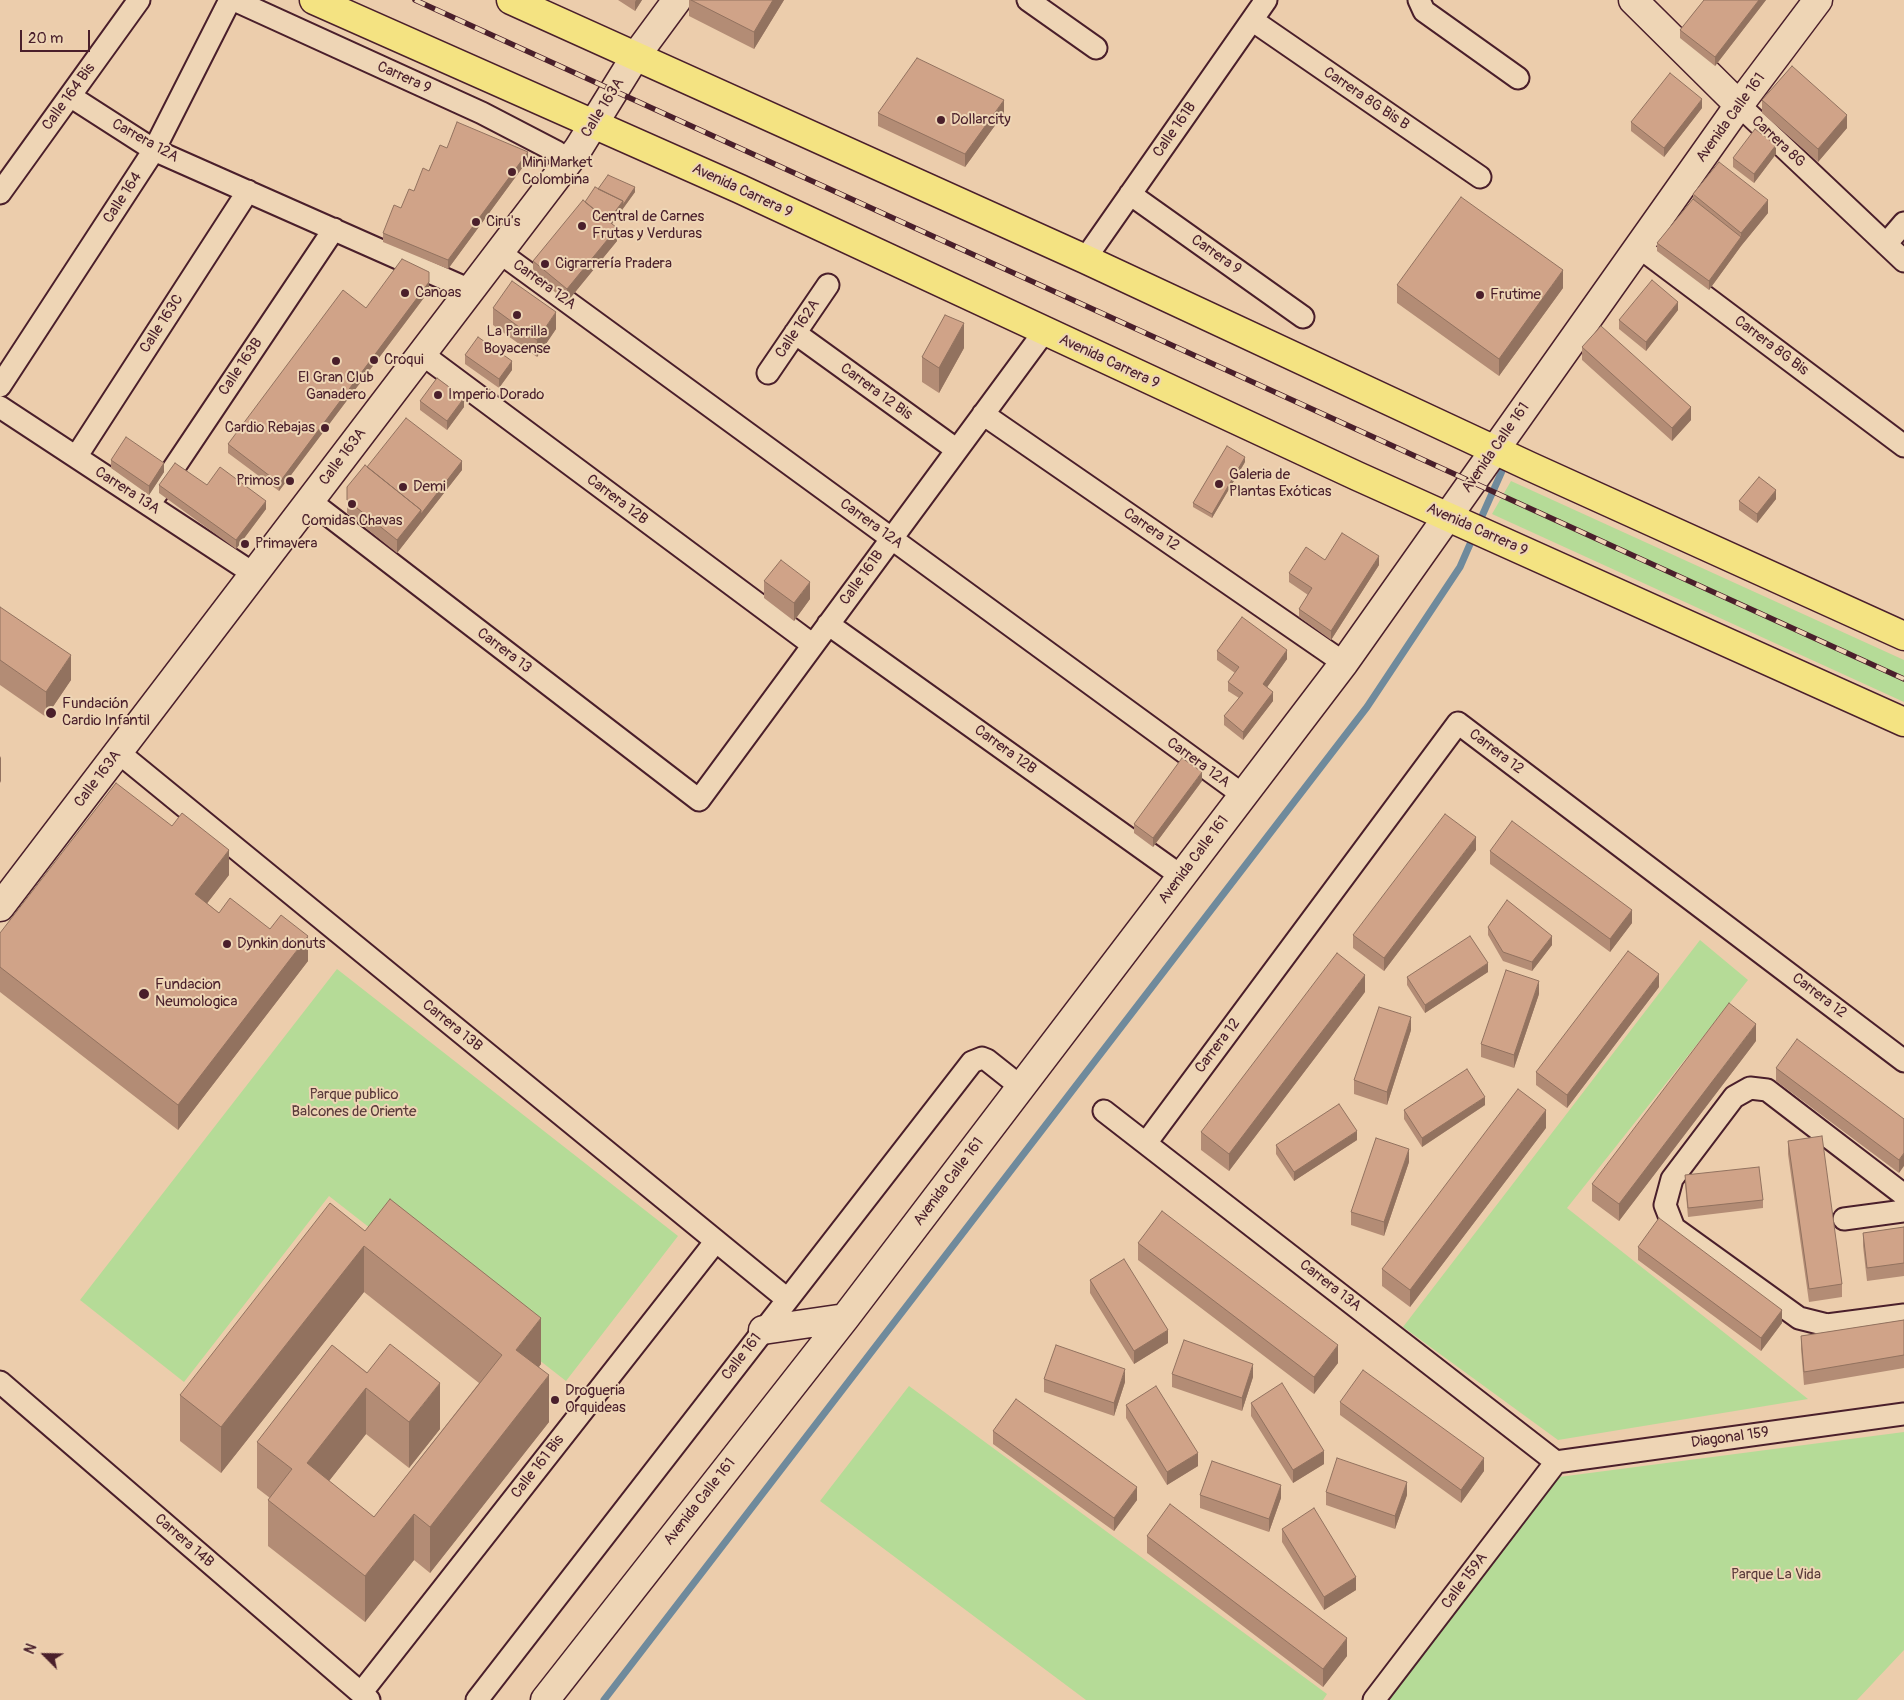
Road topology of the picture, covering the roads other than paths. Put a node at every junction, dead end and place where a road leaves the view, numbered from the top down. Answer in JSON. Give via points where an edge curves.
{"nodes":[{"id":1,"x":139,"y":0,"type":"edge"},
{"id":2,"x":230,"y":0,"type":"edge"},
{"id":3,"x":234,"y":0,"type":"edge"},
{"id":4,"x":314,"y":0,"type":"edge"},
{"id":5,"x":511,"y":0,"type":"edge"},
{"id":6,"x":677,"y":0,"type":"edge"},
{"id":7,"x":1028,"y":0,"type":"edge"},
{"id":8,"x":1266,"y":0,"type":"edge"},
{"id":9,"x":1419,"y":0,"type":"edge"},
{"id":10,"x":1633,"y":0,"type":"edge"},
{"id":11,"x":1818,"y":0,"type":"edge"},
{"id":12,"x":1252,"y":20,"type":"junction"},
{"id":13,"x":1096,"y":48,"type":"dead end"},
{"id":14,"x":635,"y":57,"type":"junction"},
{"id":15,"x":1518,"y":78,"type":"dead end"},
{"id":16,"x":70,"y":96,"type":"junction"},
{"id":17,"x":1739,"y":105,"type":"junction"},
{"id":18,"x":595,"y":124,"type":"junction"},
{"id":19,"x":154,"y":150,"type":"junction"},
{"id":20,"x":565,"y":166,"type":"junction"},
{"id":21,"x":1480,"y":177,"type":"dead end"},
{"id":22,"x":248,"y":191,"type":"junction"},
{"id":23,"x":0,"y":193,"type":"edge"},
{"id":24,"x":1130,"y":194,"type":"junction"},
{"id":25,"x":1904,"y":223,"type":"edge"},
{"id":26,"x":334,"y":229,"type":"junction"},
{"id":27,"x":1886,"y":244,"type":"junction"},
{"id":28,"x":1639,"y":247,"type":"junction"},
{"id":29,"x":499,"y":252,"type":"junction"},
{"id":30,"x":1085,"y":259,"type":"junction"},
{"id":31,"x":1904,"y":261,"type":"edge"},
{"id":32,"x":828,"y":285,"type":"dead end"},
{"id":33,"x":470,"y":290,"type":"junction"},
{"id":34,"x":1303,"y":316,"type":"dead end"},
{"id":35,"x":1044,"y":332,"type":"junction"},
{"id":36,"x":795,"y":334,"type":"junction"},
{"id":37,"x":422,"y":354,"type":"junction"},
{"id":38,"x":768,"y":373,"type":"dead end"},
{"id":39,"x":0,"y":386,"type":"edge"},
{"id":40,"x":0,"y":407,"type":"edge"},
{"id":41,"x":983,"y":414,"type":"junction"},
{"id":42,"x":1904,"y":446,"type":"edge"},
{"id":43,"x":957,"y":450,"type":"junction"},
{"id":44,"x":1494,"y":450,"type":"junction"},
{"id":45,"x":76,"y":457,"type":"junction"},
{"id":46,"x":310,"y":501,"type":"junction"},
{"id":47,"x":149,"y":505,"type":"junction"},
{"id":48,"x":1448,"y":517,"type":"junction"},
{"id":49,"x":891,"y":539,"type":"junction"},
{"id":50,"x":254,"y":574,"type":"junction"},
{"id":51,"x":828,"y":624,"type":"junction"},
{"id":52,"x":1904,"y":636,"type":"edge"},
{"id":53,"x":813,"y":645,"type":"junction"},
{"id":54,"x":1344,"y":663,"type":"junction"},
{"id":55,"x":1904,"y":722,"type":"edge"},
{"id":56,"x":118,"y":752,"type":"junction"},
{"id":57,"x":1244,"y":795,"type":"junction"},
{"id":58,"x":699,"y":800,"type":"joint"},
{"id":59,"x":1182,"y":876,"type":"junction"},
{"id":60,"x":0,"y":907,"type":"edge"},
{"id":61,"x":1904,"y":1060,"type":"edge"},
{"id":62,"x":1021,"y":1087,"type":"junction"},
{"id":63,"x":1104,"y":1111,"type":"dead end"},
{"id":64,"x":1146,"y":1144,"type":"junction"},
{"id":65,"x":1904,"y":1195,"type":"edge"},
{"id":66,"x":1904,"y":1211,"type":"edge"},
{"id":67,"x":1844,"y":1219,"type":"dead end"},
{"id":68,"x":716,"y":1241,"type":"junction"},
{"id":69,"x":787,"y":1299,"type":"junction"},
{"id":70,"x":1904,"y":1315,"type":"edge"},
{"id":71,"x":845,"y":1318,"type":"junction"},
{"id":72,"x":763,"y":1330,"type":"junction"},
{"id":73,"x":0,"y":1382,"type":"edge"},
{"id":74,"x":1904,"y":1414,"type":"edge"},
{"id":75,"x":1556,"y":1462,"type":"junction"},
{"id":76,"x":365,"y":1696,"type":"edge"},
{"id":77,"x":477,"y":1700,"type":"edge"},
{"id":78,"x":544,"y":1700,"type":"edge"},
{"id":79,"x":1374,"y":1700,"type":"edge"}],
"edges":[{"from":1,"to":16,"type":"street","name":"Calle 164 Bis"},
{"from":2,"to":19,"type":"street","name":"Calle 164"},
{"from":3,"to":20,"type":"street","name":"Carrera 9","via":[[482,113],[558,152]]},
{"from":4,"to":18,"type":"main road","name":"Avenida Carrera 9"},
{"from":5,"to":14,"type":"main road"},
{"from":6,"to":14,"type":"main road","name":"Calle 163A"},
{"from":7,"to":13,"type":"street"},
{"from":8,"to":12,"type":"street","name":"Calle 161B"},
{"from":9,"to":15,"type":"street","via":[[1424,11]]},
{"from":10,"to":17,"type":"main road","name":"Carrera 8G"},
{"from":11,"to":17,"type":"main road","name":"Avenida Calle 161"},
{"from":12,"to":21,"type":"street","name":"Carrera 8G Bis B"},
{"from":12,"to":24,"type":"street","name":"Calle 161B"},
{"from":14,"to":18,"type":"main road","name":"Calle 163A"},
{"from":14,"to":30,"type":"main road"},
{"from":16,"to":19,"type":"street","name":"Carrera 12A"},
{"from":16,"to":23,"type":"street","name":"Calle 164 Bis"},
{"from":17,"to":27,"type":"street","name":"Carrera 8G"},
{"from":17,"to":28,"type":"main road","name":"Avenida Calle 161"},
{"from":18,"to":20,"type":"main road","name":"Calle 163A"},
{"from":18,"to":35,"type":"main road","name":"Avenida Carrera 9"},
{"from":19,"to":22,"type":"street","name":"Carrera 12A"},
{"from":19,"to":39,"type":"street","name":"Calle 164"},
{"from":20,"to":29,"type":"main road","name":"Calle 163A"},
{"from":22,"to":26,"type":"street","name":"Carrera 12A"},
{"from":22,"to":45,"type":"street","name":"Calle 163C"},
{"from":24,"to":30,"type":"street","name":"Calle 161B"},
{"from":24,"to":34,"type":"street","name":"Carrera 9"},
{"from":25,"to":27,"type":"street"},
{"from":26,"to":33,"type":"street","name":"Carrera 12A"},
{"from":26,"to":47,"type":"street","name":"Calle 163B"},
{"from":27,"to":31,"type":"street","name":"Carrera 8G"},
{"from":28,"to":42,"type":"street","name":"Carrera 8G Bis"},
{"from":28,"to":44,"type":"main road","name":"Avenida Calle 161"},
{"from":29,"to":33,"type":"main road","name":"Calle 163A"},
{"from":29,"to":49,"type":"street","name":"Carrera 12A"},
{"from":30,"to":44,"type":"main road"},
{"from":32,"to":36,"type":"street","name":"Calle 162A"},
{"from":33,"to":37,"type":"main road","name":"Calle 163A"},
{"from":35,"to":41,"type":"street","name":"Calle 161B"},
{"from":35,"to":48,"type":"main road","name":"Avenida Carrera 9"},
{"from":36,"to":38,"type":"street","name":"Calle 162A"},
{"from":36,"to":43,"type":"street","name":"Carrera 12 Bis"},
{"from":37,"to":46,"type":"main road","name":"Calle 163A"},
{"from":37,"to":53,"type":"street","name":"Carrera 12B"},
{"from":40,"to":45,"type":"street","name":"Carrera 13A"},
{"from":41,"to":43,"type":"street","name":"Calle 161B"},
{"from":41,"to":54,"type":"street","name":"Carrera 12"},
{"from":43,"to":49,"type":"street","name":"Calle 161B"},
{"from":44,"to":48,"type":"main road","name":"Avenida Calle 161"},
{"from":44,"to":52,"type":"main road"},
{"from":45,"to":47,"type":"street","name":"Carrera 13A"},
{"from":46,"to":50,"type":"main road","name":"Calle 163A"},
{"from":46,"to":58,"type":"street","name":"Carrera 13"},
{"from":47,"to":50,"type":"street","name":"Carrera 13A"},
{"from":48,"to":54,"type":"main road","name":"Avenida Calle 161"},
{"from":48,"to":55,"type":"main road","name":"Avenida Carrera 9"},
{"from":49,"to":51,"type":"street","name":"Calle 161B"},
{"from":49,"to":57,"type":"street","name":"Carrera 12A"},
{"from":50,"to":56,"type":"main road","name":"Calle 163A"},
{"from":51,"to":53,"type":"street","name":"Calle 161B"},
{"from":51,"to":59,"type":"street","name":"Carrera 12B"},
{"from":53,"to":58,"type":"street","name":"Calle 161B"},
{"from":54,"to":57,"type":"main road","name":"Avenida Calle 161"},
{"from":56,"to":60,"type":"main road","name":"Calle 163A"},
{"from":56,"to":68,"type":"street","name":"Carrera 13B"},
{"from":57,"to":59,"type":"main road","name":"Avenida Calle 161"},
{"from":59,"to":62,"type":"main road","name":"Avenida Calle 161"},
{"from":61,"to":64,"type":"street","name":"Carrera 12","via":[[1458,723]]},
{"from":62,"to":69,"type":"street","name":"Calle 161","via":[[987,1060],[982,1058],[972,1062]]},
{"from":62,"to":71,"type":"main road","name":"Avenida Calle 161"},
{"from":63,"to":64,"type":"street","name":"Carrera 13A"},
{"from":64,"to":75,"type":"street","name":"Carrera 13A"},
{"from":65,"to":70,"type":"street","via":[[1767,1090],[1750,1088],[1734,1097],[1672,1179],[1665,1205],[1674,1228],[1799,1318],[1827,1325]]},
{"from":66,"to":67,"type":"street"},
{"from":68,"to":69,"type":"street","name":"Carrera 13B"},
{"from":68,"to":76,"type":"street","name":"Calle 161 Bis"},
{"from":69,"to":72,"type":"street","name":"Calle 161"},
{"from":71,"to":72,"type":"main road"},
{"from":71,"to":78,"type":"main road","name":"Avenida Calle 161"},
{"from":72,"to":77,"type":"street","name":"Calle 161"},
{"from":73,"to":76,"type":"street","name":"Carrera 14B"},
{"from":74,"to":75,"type":"street","name":"Diagonal 159"},
{"from":75,"to":79,"type":"street","name":"Calle 159A"}]}
